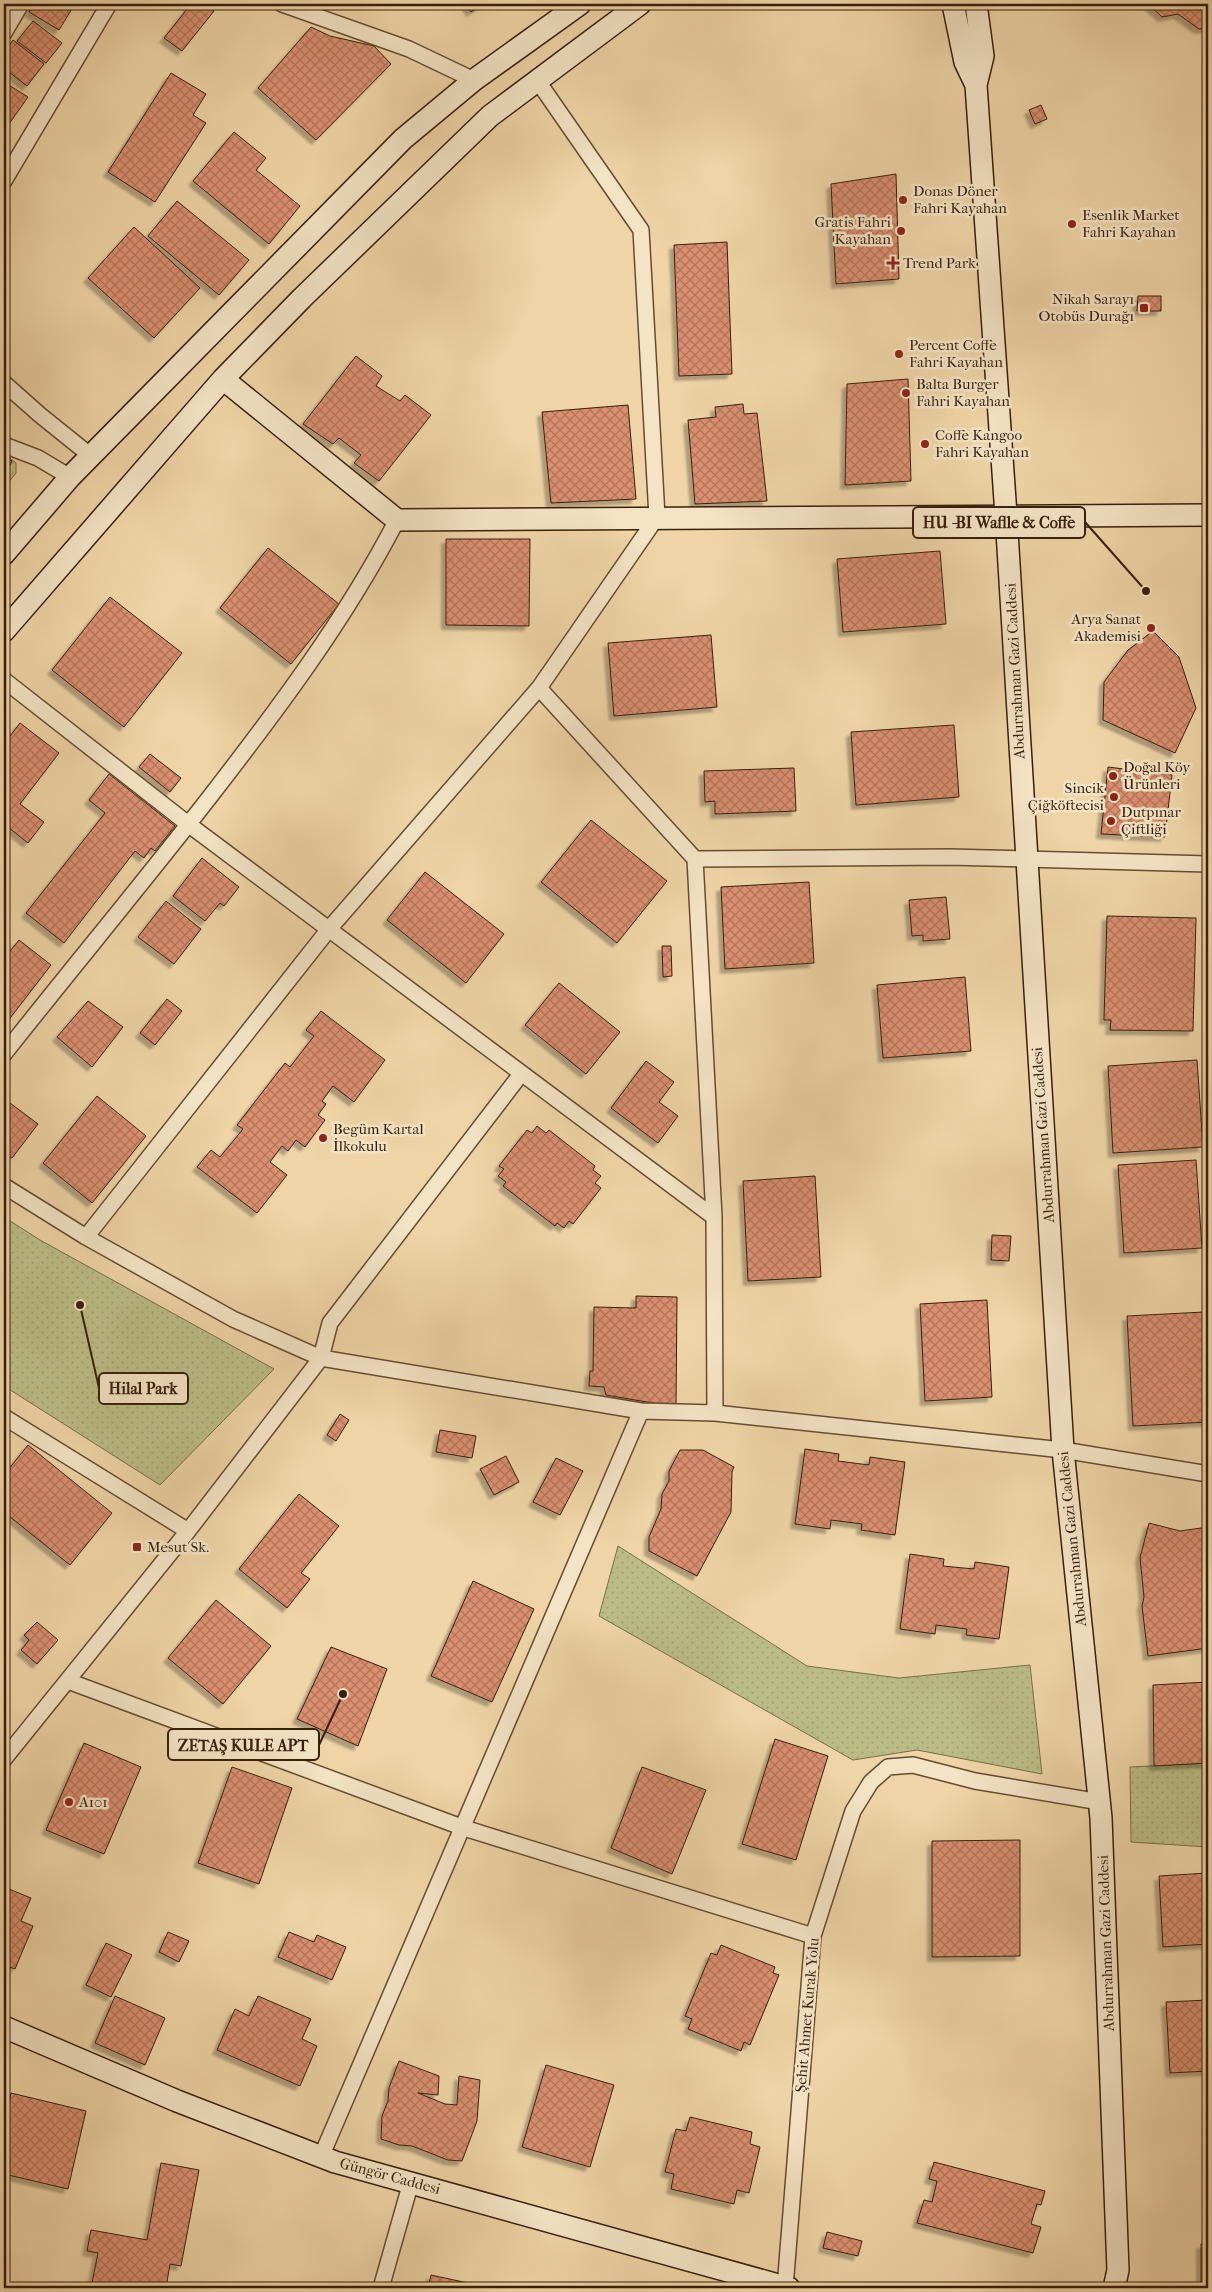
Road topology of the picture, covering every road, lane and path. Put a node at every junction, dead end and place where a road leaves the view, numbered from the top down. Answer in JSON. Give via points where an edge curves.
{"nodes":[{"id":1,"x":21,"y":4,"type":"edge"},
{"id":2,"x":109,"y":4,"type":"edge"},
{"id":3,"x":282,"y":4,"type":"edge"},
{"id":4,"x":580,"y":4,"type":"edge"},
{"id":5,"x":640,"y":4,"type":"edge"},
{"id":6,"x":976,"y":4,"type":"edge"},
{"id":7,"x":951,"y":9,"type":"edge"},
{"id":8,"x":4,"y":32,"type":"edge"},
{"id":9,"x":474,"y":80,"type":"junction"},
{"id":10,"x":537,"y":80,"type":"junction"},
{"id":11,"x":976,"y":85,"type":"junction"},
{"id":12,"x":4,"y":181,"type":"edge"},
{"id":13,"x":223,"y":378,"type":"junction"},
{"id":14,"x":4,"y":383,"type":"edge"},
{"id":15,"x":4,"y":445,"type":"edge"},
{"id":16,"x":91,"y":456,"type":"junction"},
{"id":17,"x":70,"y":478,"type":"junction"},
{"id":18,"x":1006,"y":515,"type":"junction"},
{"id":19,"x":1208,"y":515,"type":"edge"},
{"id":20,"x":657,"y":517,"type":"junction"},
{"id":21,"x":397,"y":520,"type":"junction"},
{"id":22,"x":4,"y":554,"type":"edge"},
{"id":23,"x":4,"y":631,"type":"edge"},
{"id":24,"x":4,"y":680,"type":"edge"},
{"id":25,"x":538,"y":688,"type":"junction"},
{"id":26,"x":188,"y":824,"type":"junction"},
{"id":27,"x":1026,"y":858,"type":"junction"},
{"id":28,"x":695,"y":859,"type":"junction"},
{"id":29,"x":1208,"y":864,"type":"edge"},
{"id":30,"x":329,"y":929,"type":"junction"},
{"id":31,"x":4,"y":1054,"type":"edge"},
{"id":32,"x":521,"y":1074,"type":"junction"},
{"id":33,"x":4,"y":1186,"type":"edge"},
{"id":34,"x":714,"y":1217,"type":"junction"},
{"id":35,"x":86,"y":1237,"type":"junction"},
{"id":36,"x":321,"y":1358,"type":"junction"},
{"id":37,"x":641,"y":1411,"type":"junction"},
{"id":38,"x":715,"y":1414,"type":"junction"},
{"id":39,"x":4,"y":1417,"type":"edge"},
{"id":40,"x":1063,"y":1450,"type":"junction"},
{"id":41,"x":1208,"y":1474,"type":"edge"},
{"id":42,"x":188,"y":1531,"type":"junction"},
{"id":43,"x":68,"y":1681,"type":"junction"},
{"id":44,"x":4,"y":1759,"type":"edge"},
{"id":45,"x":1100,"y":1802,"type":"junction"},
{"id":46,"x":464,"y":1828,"type":"junction"},
{"id":47,"x":813,"y":1936,"type":"junction"},
{"id":48,"x":4,"y":2027,"type":"edge"},
{"id":49,"x":321,"y":2157,"type":"junction"},
{"id":50,"x":411,"y":2182,"type":"junction"},
{"id":51,"x":1119,"y":2282,"type":"edge"},
{"id":52,"x":381,"y":2288,"type":"edge"},
{"id":53,"x":786,"y":2288,"type":"edge"}],
"edges":[{"from":1,"to":8,"type":"street"},
{"from":2,"to":12,"type":"street"},
{"from":3,"to":9,"type":"street","via":[[408,49]]},
{"from":4,"to":9,"type":"street"},
{"from":5,"to":10,"type":"street"},
{"from":6,"to":11,"type":"street","via":[[983,56]]},
{"from":7,"to":11,"type":"street","name":"Abdurrahman Gazi Caddesi","via":[[965,62]]},
{"from":9,"to":16,"type":"street","via":[[403,139]]},
{"from":10,"to":13,"type":"street","via":[[490,116]]},
{"from":10,"to":20,"type":"street","via":[[641,230]]},
{"from":11,"to":18,"type":"street","name":"Abdurrahman Gazi Caddesi"},
{"from":13,"to":21,"type":"street"},
{"from":13,"to":23,"type":"street"},
{"from":14,"to":16,"type":"street"},
{"from":15,"to":17,"type":"street","via":[[38,458]]},
{"from":16,"to":17,"type":"street"},
{"from":17,"to":22,"type":"street"},
{"from":18,"to":19,"type":"street"},
{"from":18,"to":20,"type":"street"},
{"from":18,"to":27,"type":"street","name":"Abdurrahman Gazi Caddesi"},
{"from":20,"to":21,"type":"street"},
{"from":20,"to":25,"type":"street"},
{"from":21,"to":26,"type":"street","via":[[374,566],[317,655]]},
{"from":24,"to":26,"type":"street"},
{"from":25,"to":28,"type":"street"},
{"from":25,"to":30,"type":"street"},
{"from":26,"to":30,"type":"street"},
{"from":26,"to":31,"type":"street"},
{"from":27,"to":28,"type":"street"},
{"from":27,"to":29,"type":"street"},
{"from":27,"to":40,"type":"street","name":"Abdurrahman Gazi Caddesi"},
{"from":28,"to":34,"type":"street"},
{"from":30,"to":32,"type":"street"},
{"from":30,"to":35,"type":"street"},
{"from":32,"to":34,"type":"street"},
{"from":32,"to":36,"type":"street","via":[[330,1323]]},
{"from":33,"to":35,"type":"street"},
{"from":34,"to":38,"type":"street"},
{"from":35,"to":36,"type":"street","via":[[233,1319]]},
{"from":36,"to":37,"type":"street"},
{"from":36,"to":42,"type":"street"},
{"from":37,"to":38,"type":"street"},
{"from":37,"to":46,"type":"street"},
{"from":38,"to":40,"type":"street"},
{"from":39,"to":42,"type":"street"},
{"from":40,"to":41,"type":"street"},
{"from":40,"to":45,"type":"street","name":"Abdurrahman Gazi Caddesi"},
{"from":42,"to":43,"type":"street"},
{"from":43,"to":44,"type":"street"},
{"from":43,"to":46,"type":"street"},
{"from":45,"to":47,"type":"street","name":"Şehit Ahmet Kurak Yolu","via":[[975,1781],[913,1765],[888,1767],[870,1782],[853,1811]]},
{"from":45,"to":51,"type":"street","name":"Abdurrahman Gazi Caddesi"},
{"from":46,"to":47,"type":"street"},
{"from":46,"to":49,"type":"street"},
{"from":47,"to":53,"type":"street","name":"Şehit Ahmet Kurak Yolu"},
{"from":48,"to":49,"type":"street","name":"Güngör Caddesi","via":[[177,2101]]},
{"from":49,"to":50,"type":"street","name":"Güngör Caddesi"},
{"from":50,"to":52,"type":"street"},
{"from":50,"to":53,"type":"street","name":"Güngör Caddesi"}]}
